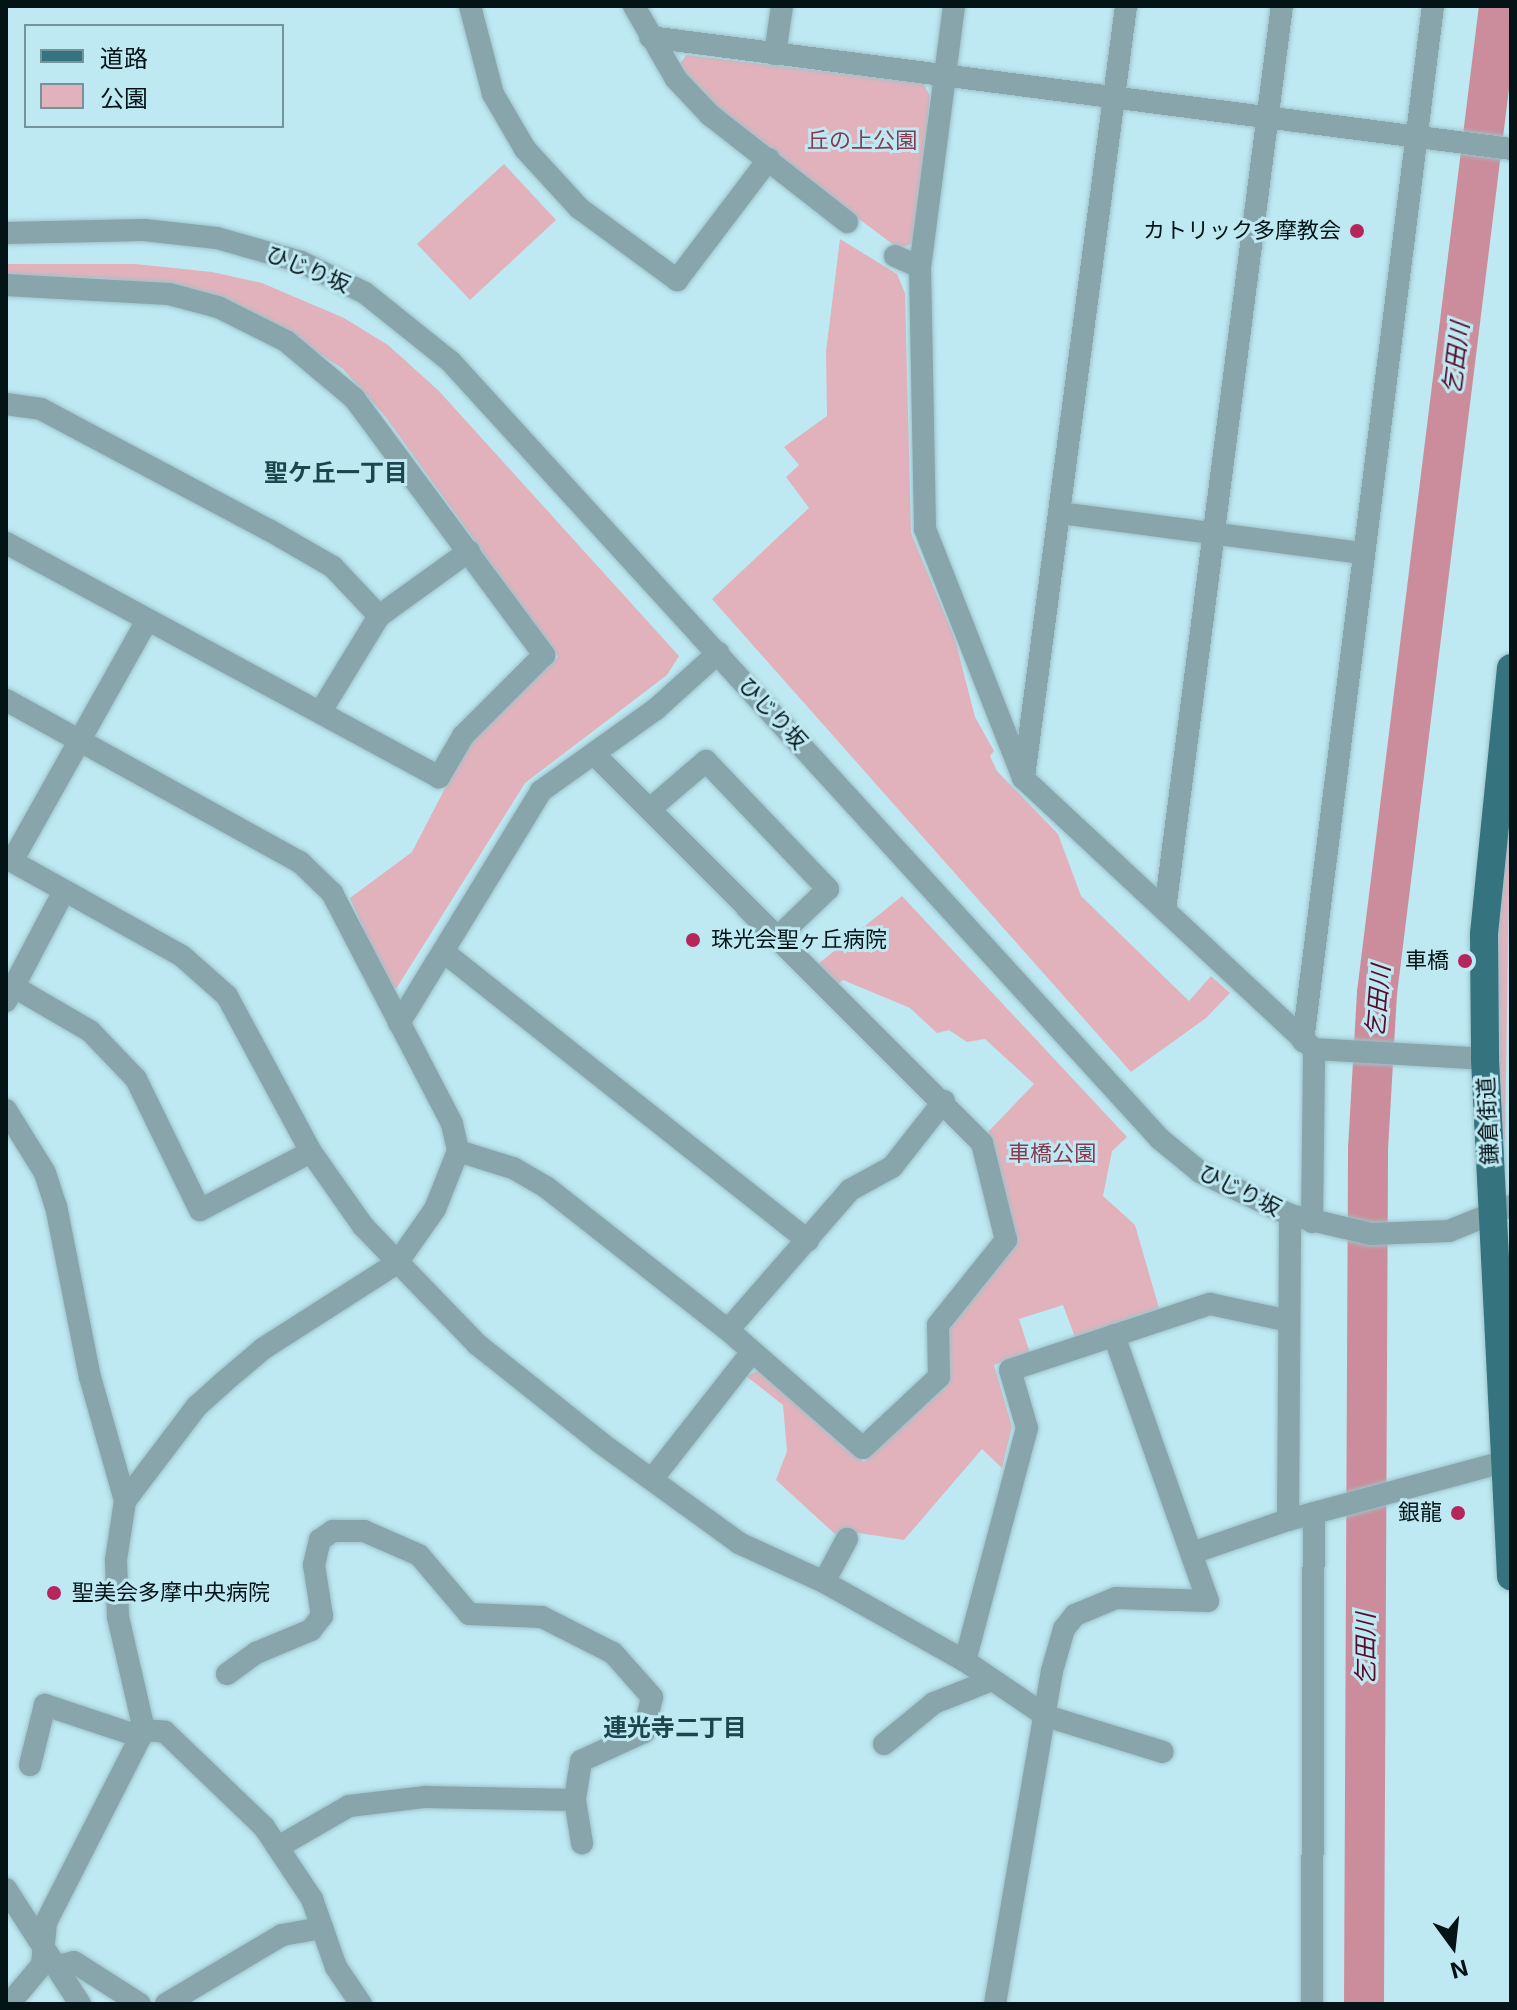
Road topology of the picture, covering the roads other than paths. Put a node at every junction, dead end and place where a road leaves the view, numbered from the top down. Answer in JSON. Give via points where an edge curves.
{"nodes":[{"id":1,"x":470,"y":6,"type":"edge"},
{"id":2,"x":634,"y":6,"type":"edge"},
{"id":3,"x":782,"y":6,"type":"edge"},
{"id":4,"x":954,"y":6,"type":"edge"},
{"id":5,"x":1126,"y":6,"type":"edge"},
{"id":6,"x":1282,"y":6,"type":"edge"},
{"id":7,"x":1433,"y":6,"type":"edge"},
{"id":8,"x":650,"y":37,"type":"junction"},
{"id":9,"x":775,"y":54,"type":"junction"},
{"id":10,"x":945,"y":75,"type":"junction"},
{"id":11,"x":1114,"y":97,"type":"junction"},
{"id":12,"x":1267,"y":117,"type":"junction"},
{"id":13,"x":1425,"y":138,"type":"junction"},
{"id":14,"x":1511,"y":149,"type":"edge"},
{"id":15,"x":769,"y":159,"type":"junction"},
{"id":16,"x":847,"y":222,"type":"dead end"},
{"id":17,"x":6,"y":233,"type":"edge"},
{"id":18,"x":895,"y":256,"type":"dead end"},
{"id":19,"x":920,"y":267,"type":"junction"},
{"id":20,"x":6,"y":285,"type":"edge"},
{"id":21,"x":6,"y":404,"type":"edge"},
{"id":22,"x":1061,"y":513,"type":"junction"},
{"id":23,"x":1212,"y":534,"type":"junction"},
{"id":24,"x":6,"y":543,"type":"edge"},
{"id":25,"x":469,"y":551,"type":"junction"},
{"id":26,"x":1362,"y":553,"type":"junction"},
{"id":27,"x":379,"y":616,"type":"junction"},
{"id":28,"x":147,"y":620,"type":"junction"},
{"id":29,"x":718,"y":653,"type":"junction"},
{"id":30,"x":1511,"y":668,"type":"edge"},
{"id":31,"x":6,"y":700,"type":"edge"},
{"id":32,"x":321,"y":711,"type":"junction"},
{"id":33,"x":81,"y":741,"type":"junction"},
{"id":34,"x":595,"y":755,"type":"junction"},
{"id":35,"x":1023,"y":778,"type":"junction"},
{"id":36,"x":650,"y":809,"type":"junction"},
{"id":37,"x":9,"y":860,"type":"edge"},
{"id":38,"x":64,"y":891,"type":"junction"},
{"id":39,"x":1165,"y":910,"type":"junction"},
{"id":40,"x":779,"y":936,"type":"junction"},
{"id":41,"x":445,"y":953,"type":"junction"},
{"id":42,"x":11,"y":994,"type":"edge"},
{"id":43,"x":399,"y":1023,"type":"junction"},
{"id":44,"x":1314,"y":1048,"type":"junction"},
{"id":45,"x":1485,"y":1059,"type":"junction"},
{"id":46,"x":944,"y":1101,"type":"junction"},
{"id":47,"x":6,"y":1110,"type":"edge"},
{"id":48,"x":458,"y":1151,"type":"junction"},
{"id":49,"x":311,"y":1152,"type":"junction"},
{"id":50,"x":1502,"y":1210,"type":"edge"},
{"id":51,"x":1290,"y":1215,"type":"junction"},
{"id":52,"x":1316,"y":1223,"type":"junction"},
{"id":53,"x":808,"y":1241,"type":"junction"},
{"id":54,"x":397,"y":1263,"type":"junction"},
{"id":55,"x":1289,"y":1321,"type":"junction"},
{"id":56,"x":728,"y":1330,"type":"junction"},
{"id":57,"x":1114,"y":1335,"type":"junction"},
{"id":58,"x":751,"y":1353,"type":"junction"},
{"id":59,"x":1506,"y":1461,"type":"junction"},
{"id":60,"x":653,"y":1478,"type":"junction"},
{"id":61,"x":125,"y":1501,"type":"junction"},
{"id":62,"x":1320,"y":1511,"type":"junction"},
{"id":63,"x":1288,"y":1520,"type":"junction"},
{"id":64,"x":847,"y":1539,"type":"dead end"},
{"id":65,"x":1192,"y":1553,"type":"junction"},
{"id":66,"x":1511,"y":1576,"type":"edge"},
{"id":67,"x":824,"y":1582,"type":"junction"},
{"id":68,"x":965,"y":1661,"type":"junction"},
{"id":69,"x":227,"y":1674,"type":"dead end"},
{"id":70,"x":992,"y":1680,"type":"junction"},
{"id":71,"x":1046,"y":1716,"type":"junction"},
{"id":72,"x":143,"y":1734,"type":"junction"},
{"id":73,"x":884,"y":1744,"type":"dead end"},
{"id":74,"x":1163,"y":1752,"type":"dead end"},
{"id":75,"x":30,"y":1765,"type":"dead end"},
{"id":76,"x":575,"y":1800,"type":"junction"},
{"id":77,"x":582,"y":1843,"type":"dead end"},
{"id":78,"x":278,"y":1847,"type":"junction"},
{"id":79,"x":6,"y":1889,"type":"edge"},
{"id":80,"x":322,"y":1928,"type":"junction"},
{"id":81,"x":51,"y":1958,"type":"junction"},
{"id":82,"x":9,"y":2004,"type":"edge"},
{"id":83,"x":80,"y":2004,"type":"edge"},
{"id":84,"x":140,"y":2004,"type":"edge"},
{"id":85,"x":166,"y":2004,"type":"edge"},
{"id":86,"x":361,"y":2004,"type":"edge"},
{"id":87,"x":995,"y":2004,"type":"edge"},
{"id":88,"x":1312,"y":2004,"type":"edge"}],
"edges":[{"from":1,"to":15,"type":"street","via":[[493,94],[525,149],[579,208],[677,280]]},
{"from":2,"to":8,"type":"street"},
{"from":3,"to":9,"type":"street"},
{"from":4,"to":10,"type":"street"},
{"from":5,"to":11,"type":"street"},
{"from":6,"to":12,"type":"street"},
{"from":7,"to":13,"type":"street"},
{"from":8,"to":9,"type":"street"},
{"from":8,"to":15,"type":"street","via":[[676,79],[710,115]]},
{"from":9,"to":10,"type":"street"},
{"from":10,"to":11,"type":"street"},
{"from":10,"to":19,"type":"street"},
{"from":11,"to":12,"type":"street"},
{"from":11,"to":22,"type":"street"},
{"from":12,"to":13,"type":"street"},
{"from":12,"to":23,"type":"street"},
{"from":13,"to":14,"type":"street"},
{"from":13,"to":26,"type":"street"},
{"from":15,"to":16,"type":"street"},
{"from":17,"to":29,"type":"street","name":"ひじり坂","via":[[144,230],[217,238],[301,262],[365,293],[451,362]]},
{"from":18,"to":19,"type":"street"},
{"from":19,"to":35,"type":"street","via":[[925,529]]},
{"from":20,"to":25,"type":"street","via":[[169,294],[218,307],[286,341],[354,398]]},
{"from":21,"to":27,"type":"street","via":[[41,409],[269,530],[333,567]]},
{"from":22,"to":23,"type":"street"},
{"from":22,"to":35,"type":"street"},
{"from":23,"to":26,"type":"street"},
{"from":23,"to":39,"type":"street"},
{"from":24,"to":28,"type":"street"},
{"from":25,"to":27,"type":"street"},
{"from":25,"to":32,"type":"street","via":[[544,655],[463,736],[439,777]]},
{"from":26,"to":44,"type":"street"},
{"from":27,"to":32,"type":"street"},
{"from":28,"to":32,"type":"street"},
{"from":28,"to":33,"type":"street"},
{"from":29,"to":34,"type":"street"},
{"from":29,"to":51,"type":"street","name":"ひじり坂","via":[[1160,1139],[1224,1187]]},
{"from":30,"to":45,"type":"main road","name":"鎌倉街道","via":[[1490,841]]},
{"from":31,"to":33,"type":"street"},
{"from":33,"to":37,"type":"street"},
{"from":33,"to":43,"type":"street","via":[[300,862],[332,893]]},
{"from":34,"to":36,"type":"street"},
{"from":34,"to":41,"type":"street","via":[[541,791]]},
{"from":35,"to":39,"type":"street"},
{"from":36,"to":40,"type":"street"},
{"from":36,"to":40,"type":"street","via":[[706,761],[828,889]]},
{"from":37,"to":38,"type":"street"},
{"from":38,"to":42,"type":"street"},
{"from":38,"to":49,"type":"street","via":[[182,956],[227,996]]},
{"from":39,"to":44,"type":"street"},
{"from":40,"to":46,"type":"street"},
{"from":41,"to":43,"type":"street"},
{"from":41,"to":53,"type":"street"},
{"from":42,"to":49,"type":"street","via":[[90,1031],[136,1079],[200,1210]]},
{"from":43,"to":48,"type":"street","via":[[452,1124]]},
{"from":44,"to":45,"type":"street","via":[[1410,1059]]},
{"from":44,"to":52,"type":"street"},
{"from":45,"to":50,"type":"main road","name":"鎌倉街道"},
{"from":46,"to":53,"type":"street","via":[[892,1167],[850,1190]]},
{"from":46,"to":58,"type":"street","via":[[982,1143],[1006,1240],[938,1325],[939,1377],[863,1448]]},
{"from":47,"to":61,"type":"street","via":[[45,1173],[56,1206],[90,1377]]},
{"from":48,"to":54,"type":"street","via":[[435,1209]]},
{"from":48,"to":56,"type":"street","via":[[513,1168],[546,1187]]},
{"from":49,"to":54,"type":"street","via":[[335,1191]]},
{"from":50,"to":52,"type":"street","name":"ひじり坂","via":[[1449,1231],[1411,1235]]},
{"from":50,"to":59,"type":"main road","name":"鎌倉街道"},
{"from":51,"to":52,"type":"street","name":"ひじり坂"},
{"from":51,"to":55,"type":"street"},
{"from":53,"to":56,"type":"street"},
{"from":54,"to":60,"type":"street","via":[[478,1345]]},
{"from":54,"to":61,"type":"street","via":[[264,1348],[206,1397]]},
{"from":55,"to":57,"type":"street","via":[[1210,1304]]},
{"from":55,"to":63,"type":"street"},
{"from":56,"to":58,"type":"street"},
{"from":57,"to":65,"type":"street"},
{"from":57,"to":68,"type":"street","via":[[1010,1370],[1027,1428]]},
{"from":58,"to":60,"type":"street"},
{"from":59,"to":62,"type":"street"},
{"from":59,"to":66,"type":"main road","name":"鎌倉街道"},
{"from":60,"to":67,"type":"street","via":[[739,1543]]},
{"from":61,"to":72,"type":"street","via":[[116,1560],[118,1617]]},
{"from":62,"to":63,"type":"street"},
{"from":62,"to":88,"type":"street"},
{"from":63,"to":65,"type":"street"},
{"from":64,"to":67,"type":"street"},
{"from":65,"to":71,"type":"street","via":[[1208,1601],[1116,1598],[1075,1615],[1057,1647]]},
{"from":67,"to":68,"type":"street"},
{"from":68,"to":70,"type":"street"},
{"from":69,"to":76,"type":"street","via":[[256,1653],[311,1630],[322,1616],[314,1565],[320,1540],[333,1531],[364,1531],[419,1555],[469,1614],[542,1617],[613,1653],[652,1697],[644,1732],[581,1761]]},
{"from":70,"to":71,"type":"street"},
{"from":70,"to":73,"type":"street","via":[[934,1703]]},
{"from":71,"to":74,"type":"street"},
{"from":71,"to":87,"type":"street"},
{"from":72,"to":75,"type":"street","via":[[45,1705]]},
{"from":72,"to":78,"type":"street","via":[[165,1732]]},
{"from":72,"to":81,"type":"street","via":[[46,1922]]},
{"from":76,"to":77,"type":"street"},
{"from":76,"to":78,"type":"street","via":[[425,1797],[349,1806]]},
{"from":78,"to":80,"type":"street","via":[[312,1899]]},
{"from":79,"to":81,"type":"street"},
{"from":80,"to":85,"type":"street","via":[[282,1935]]},
{"from":80,"to":86,"type":"street","via":[[336,1967]]},
{"from":81,"to":82,"type":"street"},
{"from":81,"to":83,"type":"street"},
{"from":81,"to":84,"type":"street","via":[[74,1962]]}]}
